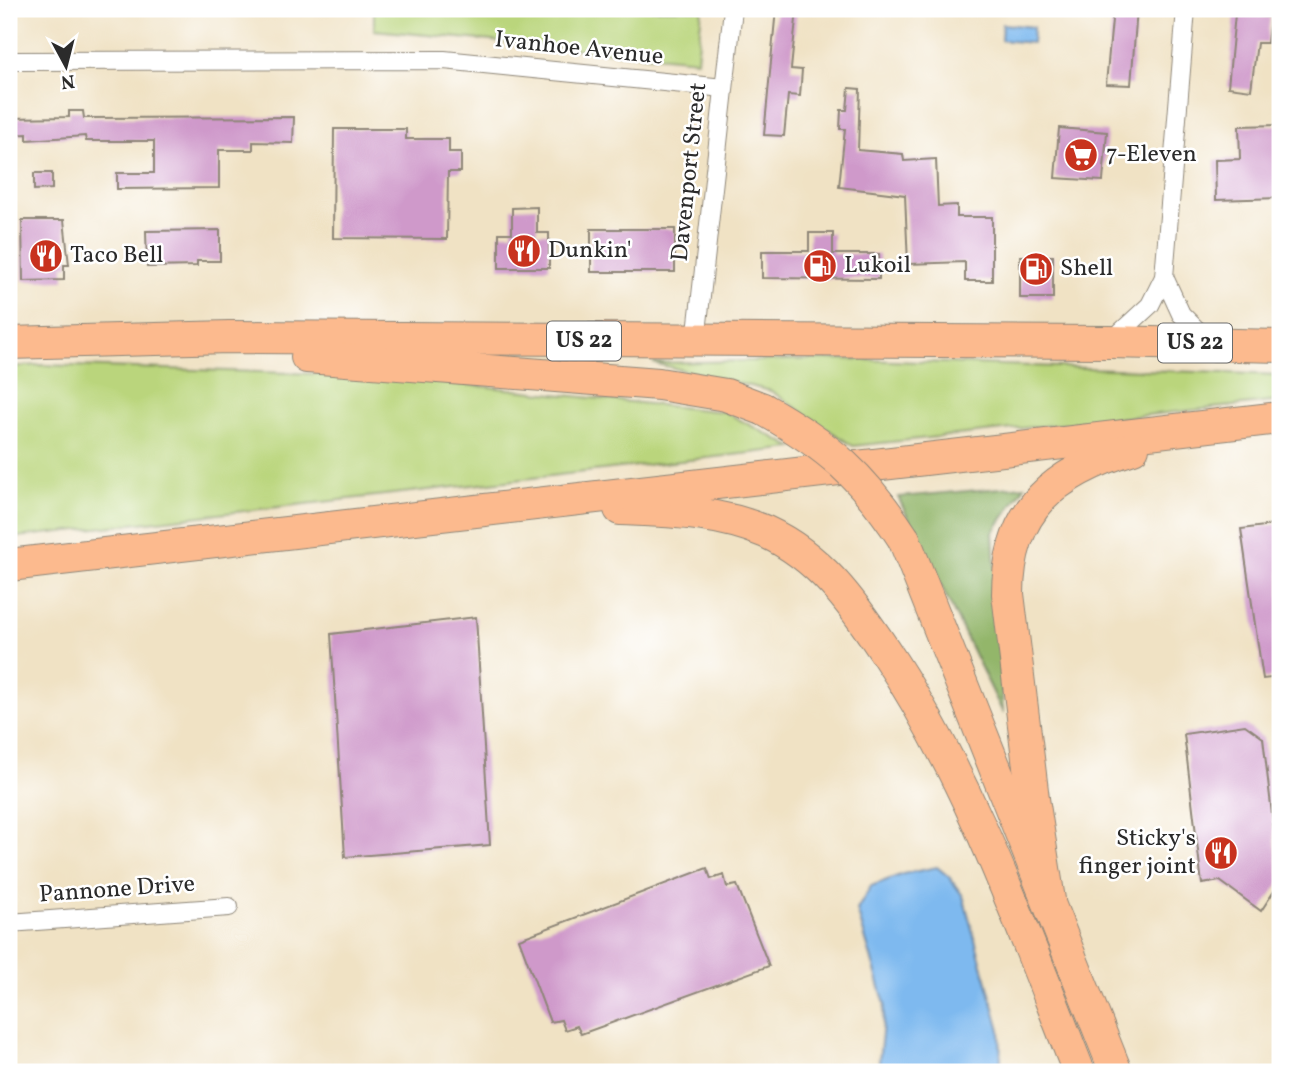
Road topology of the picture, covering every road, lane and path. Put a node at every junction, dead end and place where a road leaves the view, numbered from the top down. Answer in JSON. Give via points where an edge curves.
{"nodes":[{"id":1,"x":733,"y":9,"type":"edge"},
{"id":2,"x":1186,"y":9,"type":"edge"},
{"id":3,"x":9,"y":61,"type":"edge"},
{"id":4,"x":724,"y":88,"type":"junction"},
{"id":5,"x":1164,"y":277,"type":"junction"},
{"id":6,"x":696,"y":341,"type":"junction"},
{"id":7,"x":57,"y":342,"type":"junction"},
{"id":8,"x":1110,"y":342,"type":"junction"},
{"id":9,"x":9,"y":343,"type":"edge"},
{"id":10,"x":1210,"y":343,"type":"junction"},
{"id":11,"x":1280,"y":346,"type":"edge"},
{"id":12,"x":1280,"y":418,"type":"edge"},
{"id":13,"x":1205,"y":426,"type":"junction"},
{"id":14,"x":535,"y":504,"type":"junction"},
{"id":15,"x":9,"y":565,"type":"edge"},
{"id":16,"x":1049,"y":900,"type":"junction"},
{"id":17,"x":229,"y":907,"type":"dead end"},
{"id":18,"x":9,"y":923,"type":"edge"},
{"id":19,"x":1079,"y":1072,"type":"edge"},
{"id":20,"x":1116,"y":1072,"type":"edge"}],
"edges":[{"from":1,"to":4,"type":"street","name":"Davenport Street"},
{"from":2,"to":5,"type":"street"},
{"from":3,"to":4,"type":"street","name":"Ivanhoe Avenue","via":[[444,60]]},
{"from":4,"to":6,"type":"street","name":"Davenport Street"},
{"from":5,"to":8,"type":"street","via":[[1150,305]]},
{"from":5,"to":10,"type":"street","via":[[1181,314]]},
{"from":6,"to":7,"type":"highway","number":"US 22","via":[[229,337]]},
{"from":6,"to":8,"type":"highway","number":"US 22"},
{"from":7,"to":9,"type":"highway","number":"US 22"},
{"from":7,"to":16,"type":"highway","bridge":true,"via":[[659,384],[726,395],[763,409],[827,447],[867,487],[904,539]]},
{"from":8,"to":10,"type":"highway","number":"US 22"},
{"from":10,"to":11,"type":"highway","number":"US 22"},
{"from":12,"to":13,"type":"highway"},
{"from":13,"to":14,"type":"highway"},
{"from":13,"to":16,"type":"highway","via":[[1098,459],[1063,477],[1028,514],[1015,539],[1008,594]]},
{"from":14,"to":15,"type":"highway"},
{"from":14,"to":19,"type":"highway","via":[[726,517],[768,533],[812,560],[832,579],[914,695],[974,813]]},
{"from":16,"to":20,"type":"highway"},
{"from":17,"to":18,"type":"street","name":"Pannone Drive"}]}
